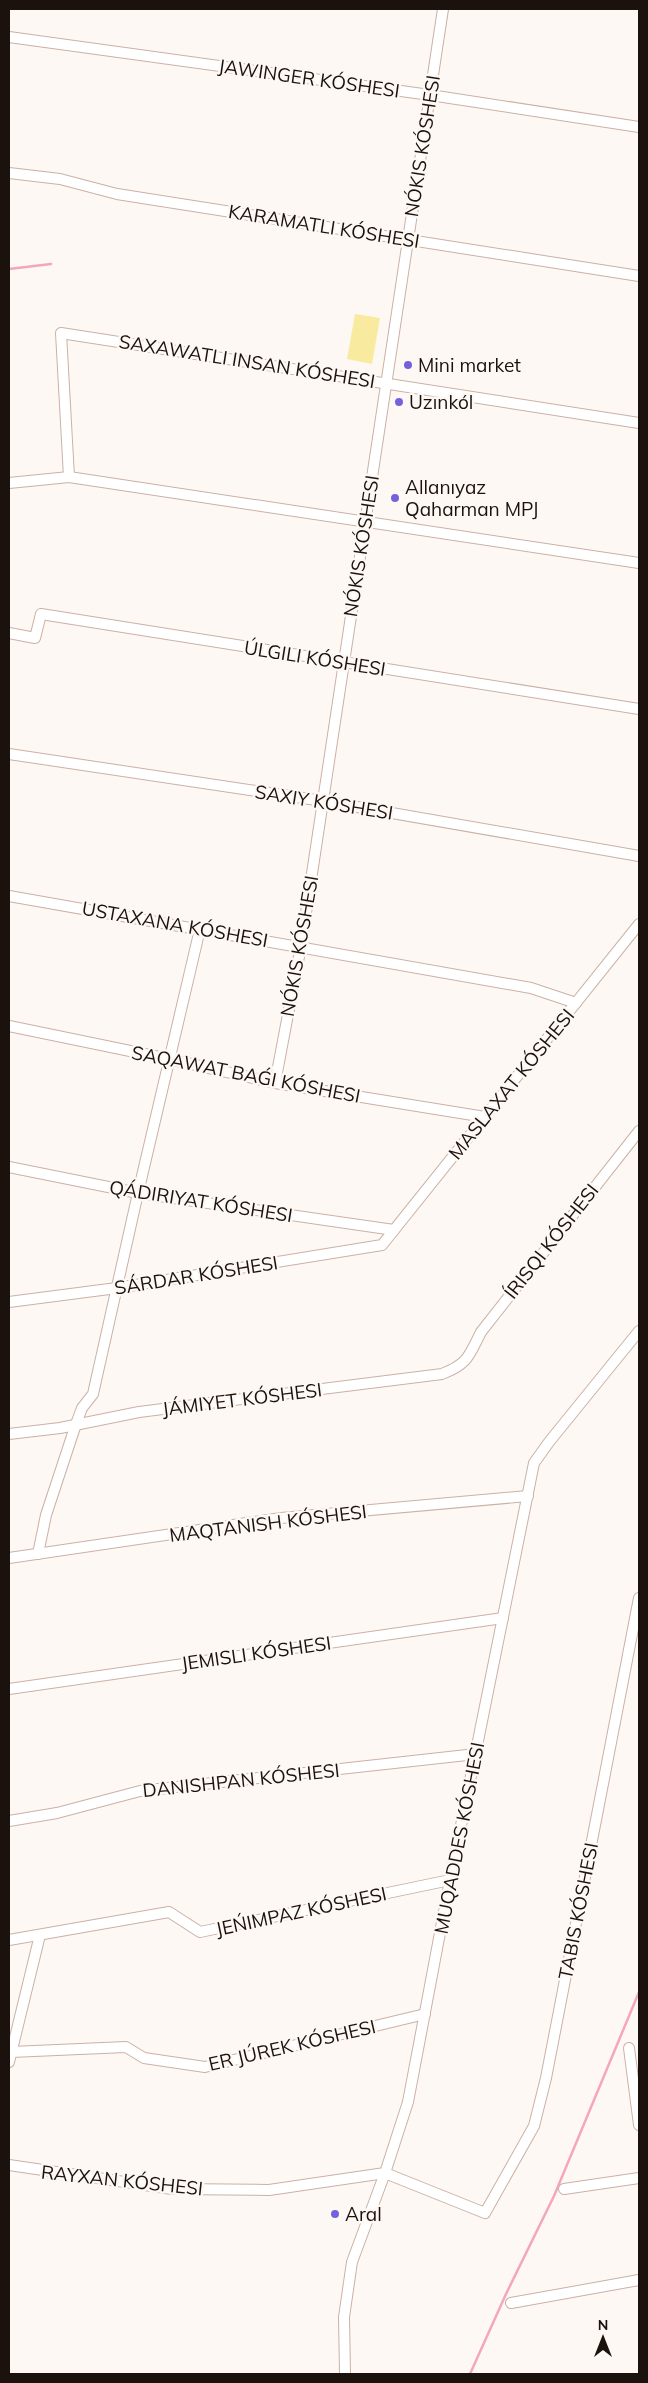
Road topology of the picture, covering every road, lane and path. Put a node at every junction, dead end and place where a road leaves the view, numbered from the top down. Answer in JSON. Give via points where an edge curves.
{"nodes":[{"id":1,"x":443,"y":9,"type":"edge"},
{"id":2,"x":9,"y":37,"type":"edge"},
{"id":3,"x":430,"y":95,"type":"junction"},
{"id":4,"x":639,"y":127,"type":"edge"},
{"id":5,"x":9,"y":173,"type":"edge"},
{"id":6,"x":407,"y":239,"type":"junction"},
{"id":7,"x":639,"y":276,"type":"edge"},
{"id":8,"x":386,"y":383,"type":"junction"},
{"id":9,"x":639,"y":423,"type":"edge"},
{"id":10,"x":69,"y":477,"type":"junction"},
{"id":11,"x":9,"y":483,"type":"edge"},
{"id":12,"x":365,"y":520,"type":"junction"},
{"id":13,"x":639,"y":563,"type":"edge"},
{"id":14,"x":9,"y":633,"type":"edge"},
{"id":15,"x":344,"y":662,"type":"junction"},
{"id":16,"x":639,"y":709,"type":"edge"},
{"id":17,"x":9,"y":754,"type":"edge"},
{"id":18,"x":323,"y":801,"type":"junction"},
{"id":19,"x":639,"y":856,"type":"edge"},
{"id":20,"x":9,"y":896,"type":"edge"},
{"id":21,"x":639,"y":924,"type":"edge"},
{"id":22,"x":200,"y":929,"type":"junction"},
{"id":23,"x":301,"y":946,"type":"junction"},
{"id":24,"x":576,"y":1003,"type":"junction"},
{"id":25,"x":9,"y":1026,"type":"edge"},
{"id":26,"x":169,"y":1059,"type":"junction"},
{"id":27,"x":276,"y":1083,"type":"junction"},
{"id":28,"x":485,"y":1117,"type":"junction"},
{"id":29,"x":639,"y":1131,"type":"edge"},
{"id":30,"x":9,"y":1167,"type":"edge"},
{"id":31,"x":138,"y":1193,"type":"junction"},
{"id":32,"x":394,"y":1230,"type":"junction"},
{"id":33,"x":382,"y":1245,"type":"joint"},
{"id":34,"x":117,"y":1288,"type":"junction"},
{"id":35,"x":9,"y":1302,"type":"edge"},
{"id":36,"x":639,"y":1331,"type":"edge"},
{"id":37,"x":76,"y":1424,"type":"junction"},
{"id":38,"x":9,"y":1434,"type":"edge"},
{"id":39,"x":528,"y":1496,"type":"junction"},
{"id":40,"x":38,"y":1554,"type":"junction"},
{"id":41,"x":9,"y":1558,"type":"edge"},
{"id":42,"x":639,"y":1598,"type":"edge"},
{"id":43,"x":503,"y":1618,"type":"junction"},
{"id":44,"x":9,"y":1689,"type":"edge"},
{"id":45,"x":476,"y":1754,"type":"junction"},
{"id":46,"x":9,"y":1821,"type":"edge"},
{"id":47,"x":450,"y":1880,"type":"junction"},
{"id":48,"x":40,"y":1936,"type":"junction"},
{"id":49,"x":9,"y":1940,"type":"edge"},
{"id":50,"x":425,"y":2014,"type":"junction"},
{"id":51,"x":629,"y":2048,"type":"dead end"},
{"id":52,"x":10,"y":2057,"type":"edge"},
{"id":53,"x":639,"y":2125,"type":"edge"},
{"id":54,"x":9,"y":2164,"type":"edge"},
{"id":55,"x":385,"y":2173,"type":"junction"},
{"id":56,"x":639,"y":2178,"type":"edge"},
{"id":57,"x":564,"y":2189,"type":"dead end"},
{"id":58,"x":639,"y":2280,"type":"edge"},
{"id":59,"x":510,"y":2303,"type":"dead end"},
{"id":60,"x":345,"y":2374,"type":"edge"}],
"edges":[{"from":1,"to":3,"type":"street","name":"NÓKIS KÓSHESI"},
{"from":2,"to":3,"type":"street"},
{"from":3,"to":4,"type":"street"},
{"from":3,"to":6,"type":"street","name":"NÓKIS KÓSHESI"},
{"from":5,"to":6,"type":"street","via":[[60,179],[117,194]]},
{"from":6,"to":7,"type":"street"},
{"from":6,"to":8,"type":"street","name":"NÓKIS KÓSHESI"},
{"from":8,"to":9,"type":"street"},
{"from":8,"to":10,"type":"street","via":[[61,333]]},
{"from":8,"to":12,"type":"street","name":"NÓKIS KÓSHESI"},
{"from":10,"to":11,"type":"street"},
{"from":10,"to":12,"type":"street"},
{"from":12,"to":13,"type":"street"},
{"from":12,"to":15,"type":"street","name":"NÓKIS KÓSHESI"},
{"from":14,"to":15,"type":"street","name":"ÚLGILI KÓSHESI","via":[[34,638],[41,614]]},
{"from":15,"to":16,"type":"street","name":"ÚLGILI KÓSHESI"},
{"from":15,"to":18,"type":"street","name":"NÓKIS KÓSHESI"},
{"from":17,"to":18,"type":"street"},
{"from":18,"to":19,"type":"street"},
{"from":18,"to":23,"type":"street","name":"NÓKIS KÓSHESI"},
{"from":20,"to":22,"type":"street","name":"USTAXANA KÓSHESI"},
{"from":21,"to":24,"type":"street","name":"MASLAXAT KÓSHESI"},
{"from":22,"to":23,"type":"street","name":"USTAXANA KÓSHESI"},
{"from":22,"to":26,"type":"street"},
{"from":23,"to":24,"type":"street","name":"USTAXANA KÓSHESI","via":[[531,988]]},
{"from":23,"to":27,"type":"street","name":"NÓKIS KÓSHESI"},
{"from":24,"to":28,"type":"street","name":"MASLAXAT KÓSHESI"},
{"from":25,"to":26,"type":"street"},
{"from":26,"to":27,"type":"street"},
{"from":26,"to":31,"type":"street"},
{"from":27,"to":28,"type":"street"},
{"from":28,"to":32,"type":"street","name":"MASLAXAT KÓSHESI"},
{"from":29,"to":37,"type":"street","name":"JÁMIYET KÓSHESI","via":[[481,1332],[460,1367],[442,1374],[139,1412]]},
{"from":30,"to":31,"type":"street","name":"QÁDIRIYAT KÓSHESI"},
{"from":31,"to":32,"type":"street","name":"QÁDIRIYAT KÓSHESI"},
{"from":31,"to":34,"type":"street"},
{"from":32,"to":33,"type":"street","name":"MASLAXAT KÓSHESI"},
{"from":33,"to":34,"type":"street","name":"SÁRDAR KÓSHESI"},
{"from":34,"to":35,"type":"street","name":"SÁRDAR KÓSHESI"},
{"from":34,"to":37,"type":"street","via":[[94,1394],[82,1408]]},
{"from":36,"to":39,"type":"street","name":"MUQADDES KÓSHESI","via":[[534,1463]]},
{"from":37,"to":38,"type":"street","name":"JÁMIYET KÓSHESI"},
{"from":37,"to":40,"type":"street","via":[[46,1515]]},
{"from":39,"to":40,"type":"street","via":[[281,1518]]},
{"from":39,"to":43,"type":"street","name":"MUQADDES KÓSHESI"},
{"from":40,"to":41,"type":"street"},
{"from":42,"to":55,"type":"street","via":[[534,2126],[485,2213]]},
{"from":43,"to":44,"type":"street","name":"JEMISLI KÓSHESI"},
{"from":43,"to":45,"type":"street","name":"MUQADDES KÓSHESI"},
{"from":45,"to":46,"type":"street","via":[[140,1791],[56,1813]]},
{"from":45,"to":47,"type":"street","name":"MUQADDES KÓSHESI"},
{"from":47,"to":48,"type":"street","name":"JEŃIMPAZ KÓSHESI","via":[[200,1932],[169,1912]]},
{"from":47,"to":50,"type":"street","name":"MUQADDES KÓSHESI"},
{"from":48,"to":49,"type":"street","name":"JEŃIMPAZ KÓSHESI"},
{"from":48,"to":52,"type":"street"},
{"from":50,"to":52,"type":"street","name":"ER JÚREK KÓSHESI","via":[[205,2067],[144,2058],[126,2047]]},
{"from":50,"to":55,"type":"street","name":"MUQADDES KÓSHESI","via":[[408,2102]]},
{"from":51,"to":53,"type":"street"},
{"from":54,"to":55,"type":"street","name":"RAYXAN KÓSHESI","via":[[172,2190],[269,2190]]},
{"from":55,"to":60,"type":"street","name":"MUQADDES KÓSHESI","via":[[352,2262],[344,2317]]},
{"from":56,"to":57,"type":"street"},
{"from":58,"to":59,"type":"street"}]}
